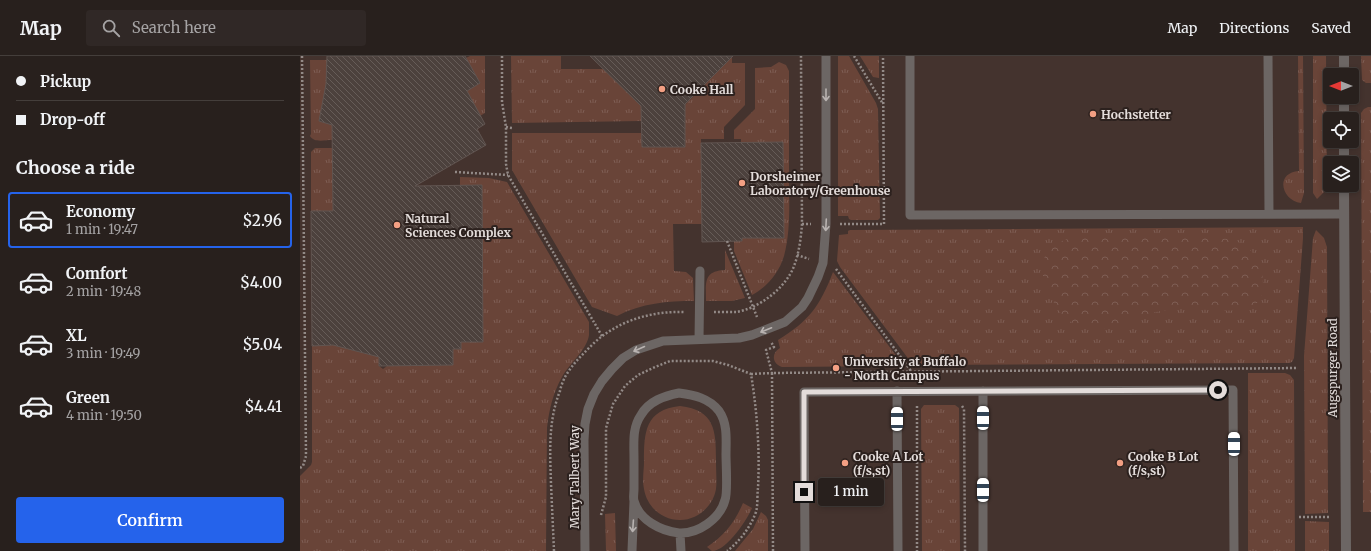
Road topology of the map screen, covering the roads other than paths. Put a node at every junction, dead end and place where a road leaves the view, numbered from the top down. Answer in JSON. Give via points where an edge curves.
{"nodes":[{"id":1,"x":826,"y":56,"type":"edge"},
{"id":2,"x":910,"y":56,"type":"edge"},
{"id":3,"x":1268,"y":56,"type":"edge"},
{"id":4,"x":1344,"y":56,"type":"edge"},
{"id":5,"x":1344,"y":68,"type":"edge"},
{"id":6,"x":1344,"y":192,"type":"edge"},
{"id":7,"x":1269,"y":214,"type":"junction"},
{"id":8,"x":1344,"y":214,"type":"junction"},
{"id":9,"x":700,"y":271,"type":"dead end"},
{"id":10,"x":699,"y":339,"type":"junction"},
{"id":11,"x":897,"y":391,"type":"junction"},
{"id":12,"x":983,"y":391,"type":"junction"},
{"id":13,"x":634,"y":501,"type":"junction"},
{"id":14,"x":680,"y":533,"type":"junction"},
{"id":15,"x":585,"y":551,"type":"edge"},
{"id":16,"x":632,"y":551,"type":"edge"},
{"id":17,"x":681,"y":551,"type":"edge"},
{"id":18,"x":805,"y":551,"type":"edge"},
{"id":19,"x":898,"y":551,"type":"edge"},
{"id":20,"x":984,"y":551,"type":"edge"},
{"id":21,"x":1234,"y":551,"type":"edge"},
{"id":22,"x":1346,"y":551,"type":"edge"}],
"edges":[{"from":1,"to":10,"type":"lane","name":"Mary Talbert Way","one_way":true,"via":[[826,224],[823,263],[818,276],[802,307],[784,322],[740,338]]},
{"from":2,"to":7,"type":"lane","via":[[910,215]]},
{"from":3,"to":7,"type":"lane"},
{"from":4,"to":5,"type":"street"},
{"from":6,"to":8,"type":"street","name":"Augspurger Road"},
{"from":7,"to":8,"type":"lane"},
{"from":8,"to":22,"type":"street","name":"Augspurger Road"},
{"from":9,"to":10,"type":"lane"},
{"from":10,"to":15,"type":"lane","name":"Mary Talbert Way","one_way":true,"via":[[663,341],[636,350],[612,369],[594,394],[588,409],[584,440]]},
{"from":11,"to":12,"type":"lane"},
{"from":11,"to":18,"type":"lane","via":[[804,392]]},
{"from":11,"to":19,"type":"lane"},
{"from":12,"to":20,"type":"lane"},
{"from":12,"to":21,"type":"lane","via":[[1233,390]]},
{"from":13,"to":14,"type":"lane","via":[[652,524],[666,531]]},
{"from":13,"to":14,"type":"lane","via":[[634,428],[641,414],[651,403],[664,396],[679,393],[707,401],[718,411],[726,424],[726,500],[719,513],[708,524]]},
{"from":13,"to":16,"type":"lane","one_way":true},
{"from":14,"to":17,"type":"lane"}]}
